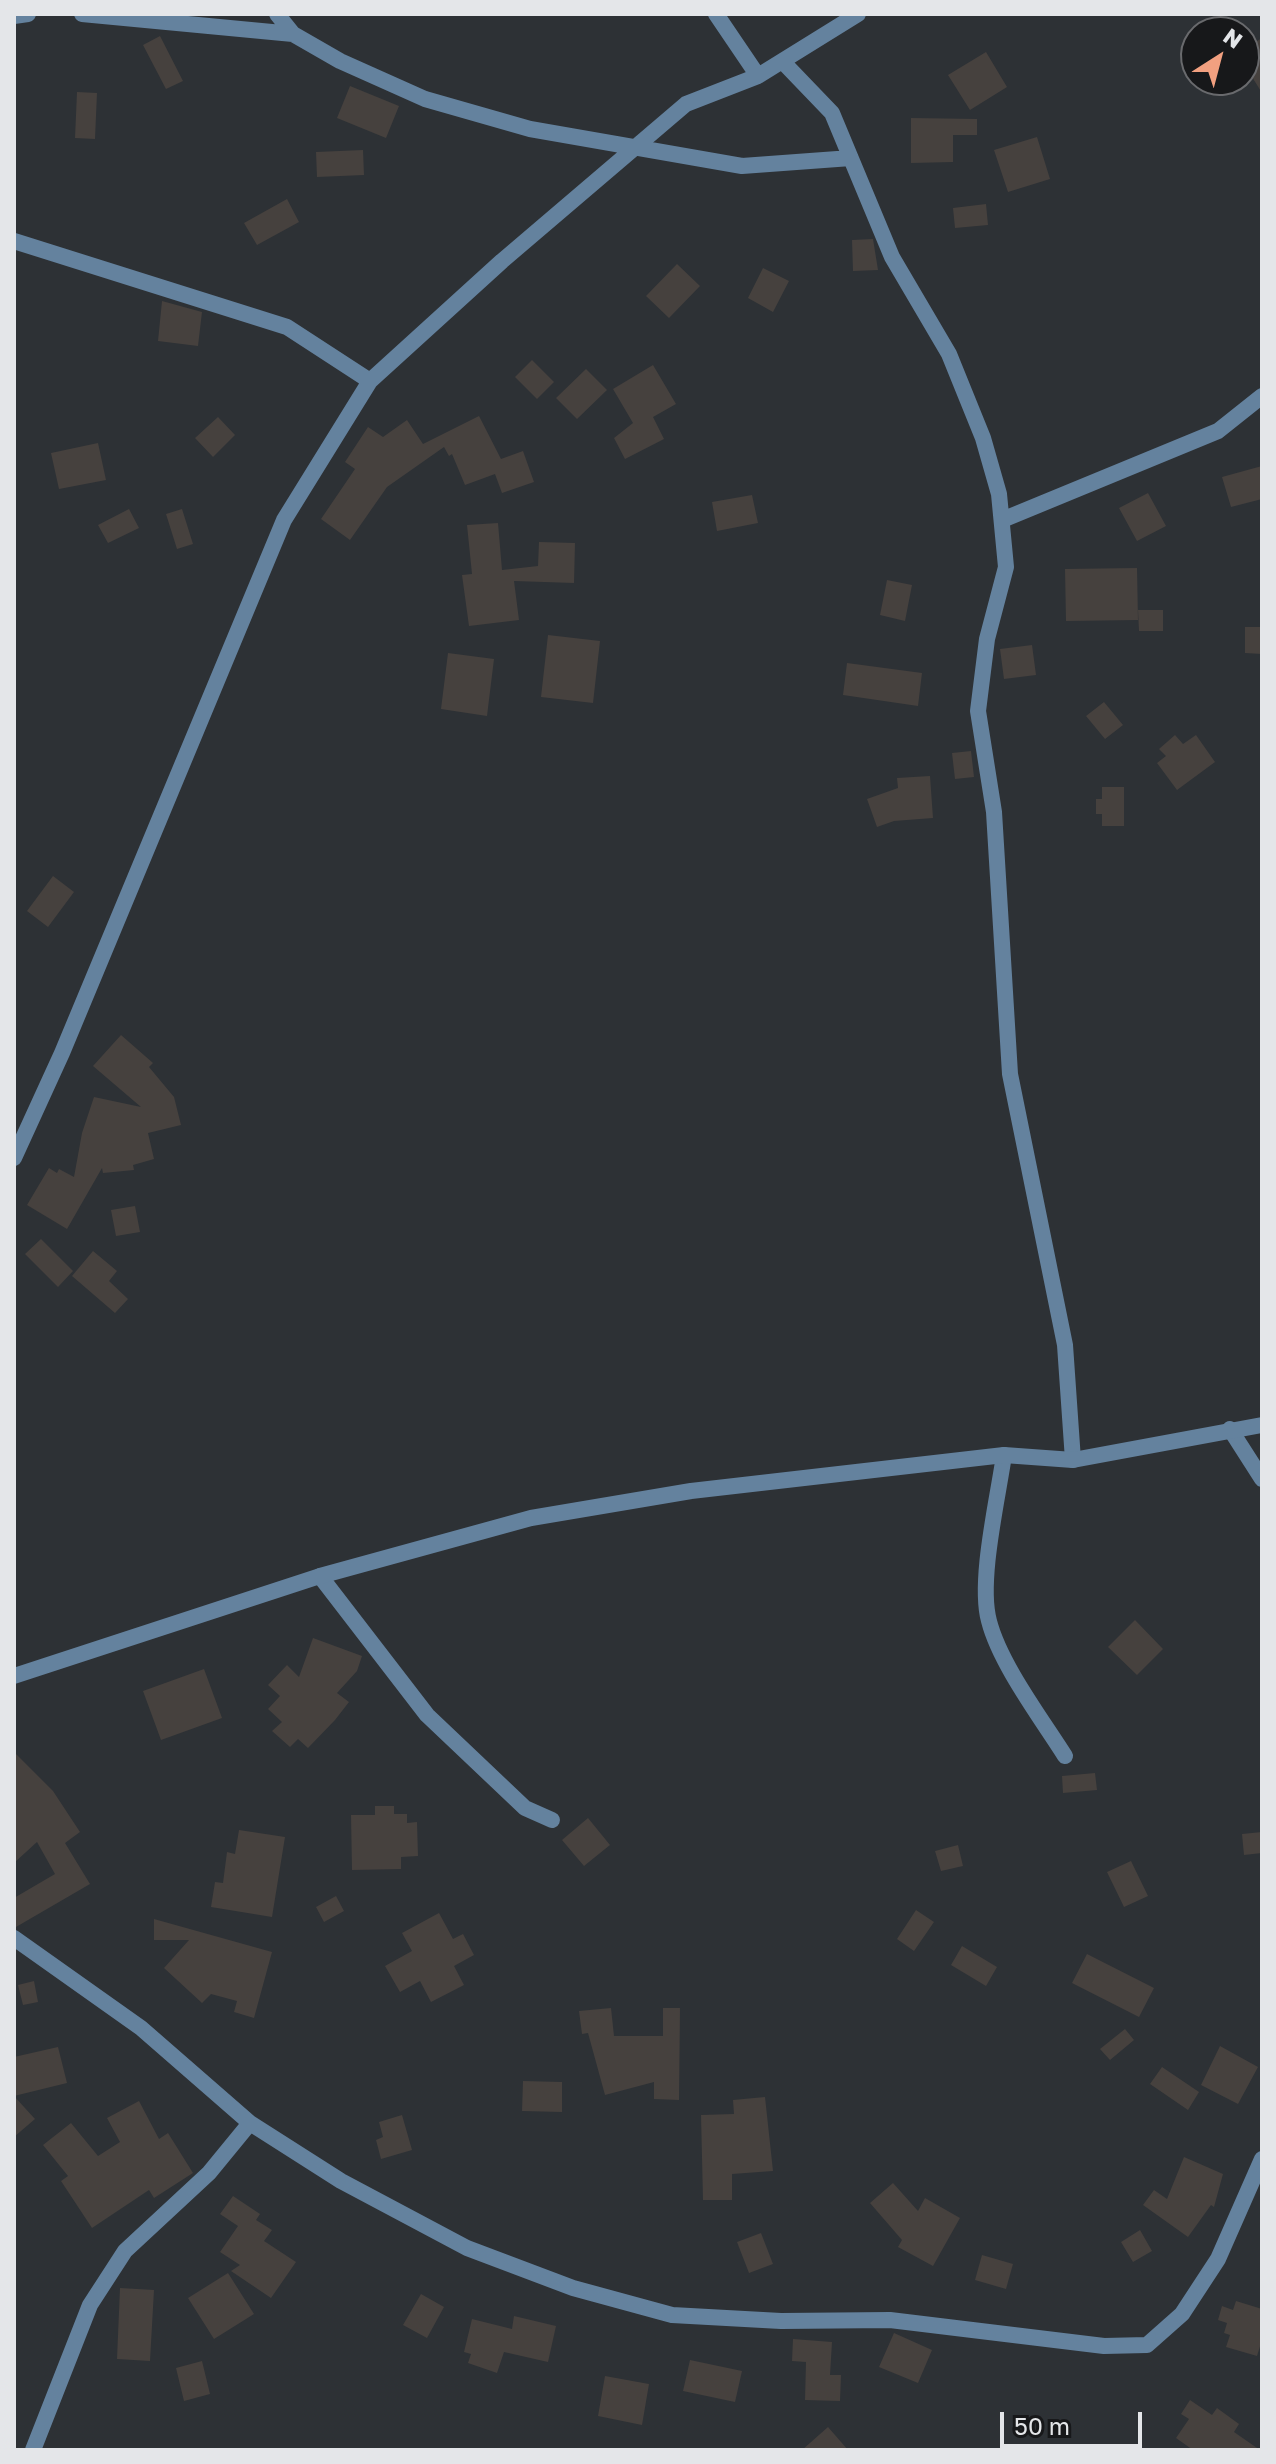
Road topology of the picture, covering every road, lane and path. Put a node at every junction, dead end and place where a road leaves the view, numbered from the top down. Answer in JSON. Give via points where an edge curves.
{"nodes":[{"id":1,"x":28,"y":14,"type":"edge"},
{"id":2,"x":82,"y":14,"type":"edge"},
{"id":3,"x":277,"y":14,"type":"edge"},
{"id":4,"x":716,"y":14,"type":"edge"},
{"id":5,"x":858,"y":14,"type":"edge"},
{"id":6,"x":14,"y":16,"type":"edge"},
{"id":7,"x":293,"y":34,"type":"junction"},
{"id":8,"x":783,"y":62,"type":"junction"},
{"id":9,"x":758,"y":76,"type":"junction"},
{"id":10,"x":631,"y":147,"type":"junction"},
{"id":11,"x":851,"y":158,"type":"junction"},
{"id":12,"x":14,"y":241,"type":"edge"},
{"id":13,"x":370,"y":381,"type":"junction"},
{"id":14,"x":1262,"y":396,"type":"edge"},
{"id":15,"x":1002,"y":520,"type":"junction"},
{"id":16,"x":14,"y":1158,"type":"edge"},
{"id":17,"x":1262,"y":1425,"type":"edge"},
{"id":18,"x":1230,"y":1429,"type":"junction"},
{"id":19,"x":1004,"y":1455,"type":"junction"},
{"id":20,"x":1073,"y":1460,"type":"junction"},
{"id":21,"x":1262,"y":1479,"type":"edge"},
{"id":22,"x":320,"y":1576,"type":"junction"},
{"id":23,"x":14,"y":1676,"type":"edge"},
{"id":24,"x":1065,"y":1756,"type":"dead end"},
{"id":25,"x":552,"y":1820,"type":"dead end"},
{"id":26,"x":14,"y":1938,"type":"edge"},
{"id":27,"x":250,"y":2123,"type":"junction"},
{"id":28,"x":1261,"y":2165,"type":"edge"},
{"id":29,"x":33,"y":2450,"type":"edge"}],
"edges":[{"from":1,"to":6,"type":"street"},
{"from":2,"to":7,"type":"street"},
{"from":3,"to":7,"type":"street"},
{"from":4,"to":9,"type":"street"},
{"from":5,"to":8,"type":"street"},
{"from":7,"to":10,"type":"street","via":[[425,99],[530,129]]},
{"from":8,"to":9,"type":"street"},
{"from":8,"to":11,"type":"street","via":[[832,113]]},
{"from":9,"to":10,"type":"street","via":[[686,104]]},
{"from":10,"to":11,"type":"street","via":[[742,166]]},
{"from":10,"to":13,"type":"street"},
{"from":11,"to":15,"type":"street","via":[[892,257],[949,354],[983,438]]},
{"from":12,"to":13,"type":"street","via":[[287,327]]},
{"from":13,"to":16,"type":"street","via":[[284,520]]},
{"from":14,"to":15,"type":"street","via":[[1218,431]]},
{"from":15,"to":20,"type":"street","via":[[1006,567],[987,639],[978,711],[994,812],[1010,1074],[1065,1345]]},
{"from":17,"to":18,"type":"street"},
{"from":18,"to":20,"type":"street"},
{"from":18,"to":21,"type":"street"},
{"from":19,"to":20,"type":"street"},
{"from":19,"to":22,"type":"street","via":[[691,1491],[531,1518]]},
{"from":19,"to":24,"type":"street","via":[[986,1584],[989,1621],[1017,1680]]},
{"from":22,"to":23,"type":"street"},
{"from":22,"to":25,"type":"street","via":[[427,1715],[525,1808]]},
{"from":26,"to":27,"type":"street","via":[[141,2028]]},
{"from":27,"to":28,"type":"street","via":[[341,2181],[467,2248],[573,2288],[672,2315],[890,2320],[1104,2346],[1147,2345],[1182,2314],[1218,2259]]},
{"from":27,"to":29,"type":"street","via":[[209,2173],[125,2251],[90,2305]]}]}
